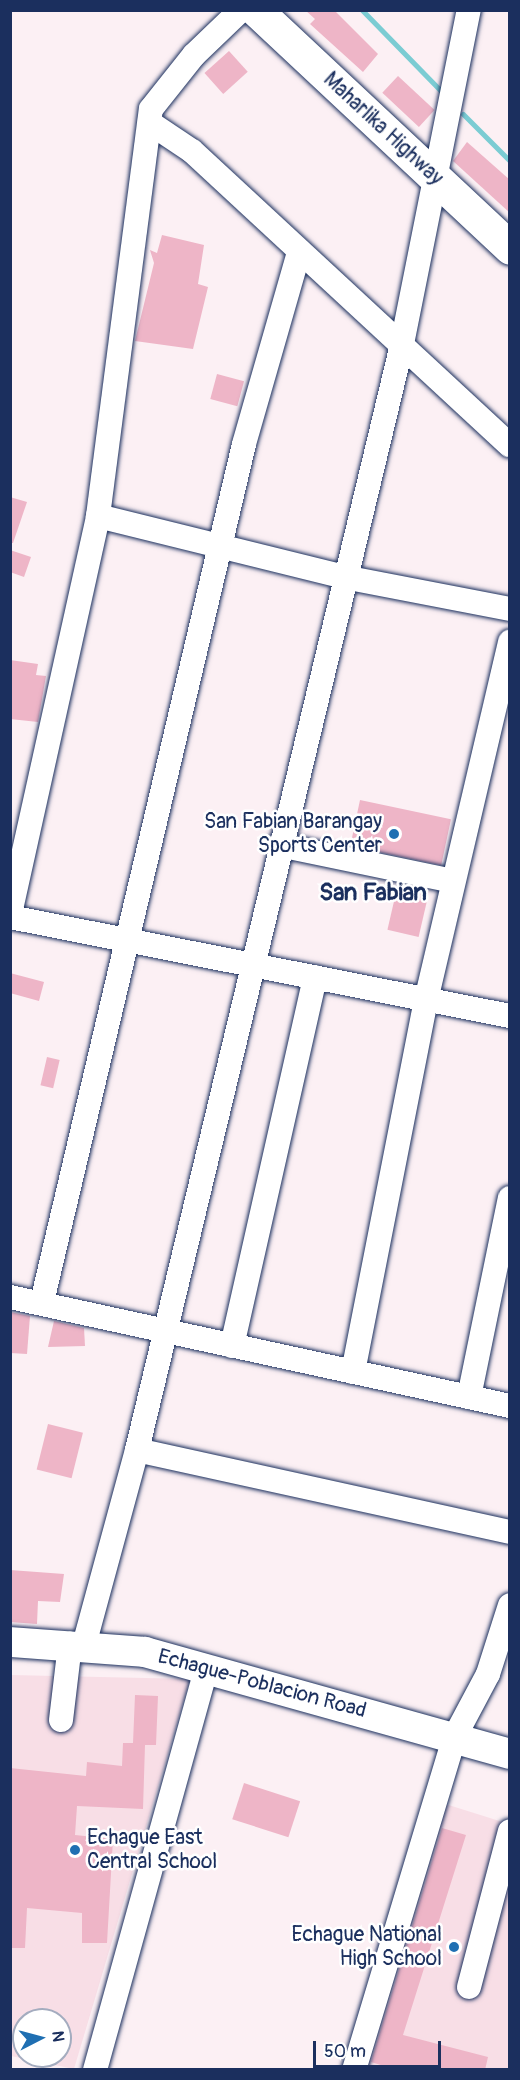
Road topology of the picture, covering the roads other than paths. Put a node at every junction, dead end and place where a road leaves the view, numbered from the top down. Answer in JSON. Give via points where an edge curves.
{"nodes":[{"id":1,"x":241,"y":10,"type":"edge"},
{"id":2,"x":256,"y":10,"type":"edge"},
{"id":3,"x":469,"y":10,"type":"edge"},
{"id":4,"x":150,"y":123,"type":"junction"},
{"id":5,"x":438,"y":181,"type":"junction"},
{"id":6,"x":510,"y":248,"type":"edge"},
{"id":7,"x":299,"y":252,"type":"junction"},
{"id":8,"x":401,"y":349,"type":"junction"},
{"id":9,"x":510,"y":445,"type":"edge"},
{"id":10,"x":98,"y":516,"type":"junction"},
{"id":11,"x":220,"y":546,"type":"junction"},
{"id":12,"x":344,"y":577,"type":"junction"},
{"id":13,"x":510,"y":609,"type":"edge"},
{"id":14,"x":510,"y":642,"type":"edge"},
{"id":15,"x":279,"y":845,"type":"junction"},
{"id":16,"x":453,"y":881,"type":"junction"},
{"id":17,"x":10,"y":915,"type":"edge"},
{"id":18,"x":126,"y":938,"type":"junction"},
{"id":19,"x":250,"y":965,"type":"junction"},
{"id":20,"x":315,"y":977,"type":"junction"},
{"id":21,"x":427,"y":996,"type":"junction"},
{"id":22,"x":510,"y":1016,"type":"edge"},
{"id":23,"x":510,"y":1198,"type":"edge"},
{"id":24,"x":10,"y":1297,"type":"edge"},
{"id":25,"x":42,"y":1302,"type":"junction"},
{"id":26,"x":166,"y":1329,"type":"junction"},
{"id":27,"x":232,"y":1346,"type":"junction"},
{"id":28,"x":353,"y":1372,"type":"junction"},
{"id":29,"x":469,"y":1398,"type":"junction"},
{"id":30,"x":510,"y":1406,"type":"edge"},
{"id":31,"x":137,"y":1450,"type":"junction"},
{"id":32,"x":510,"y":1532,"type":"edge"},
{"id":33,"x":510,"y":1605,"type":"edge"},
{"id":34,"x":10,"y":1642,"type":"edge"},
{"id":35,"x":77,"y":1644,"type":"junction"},
{"id":36,"x":207,"y":1667,"type":"junction"},
{"id":37,"x":61,"y":1720,"type":"dead end"},
{"id":38,"x":454,"y":1738,"type":"junction"},
{"id":39,"x":510,"y":1754,"type":"edge"},
{"id":40,"x":510,"y":1831,"type":"edge"},
{"id":41,"x":469,"y":1987,"type":"dead end"},
{"id":42,"x":95,"y":2070,"type":"edge"},
{"id":43,"x":354,"y":2070,"type":"edge"}],
"edges":[{"from":1,"to":4,"type":"street","via":[[162,91]]},
{"from":2,"to":5,"type":"highway","name":"Maharlika Highway"},
{"from":3,"to":5,"type":"street"},
{"from":4,"to":7,"type":"street","via":[[192,151]]},
{"from":4,"to":10,"type":"street"},
{"from":5,"to":6,"type":"highway","name":"Maharlika Highway"},
{"from":5,"to":8,"type":"street"},
{"from":7,"to":8,"type":"street"},
{"from":7,"to":11,"type":"street","via":[[266,358]]},
{"from":8,"to":9,"type":"street"},
{"from":8,"to":12,"type":"street"},
{"from":10,"to":11,"type":"street"},
{"from":10,"to":17,"type":"street"},
{"from":11,"to":12,"type":"street"},
{"from":11,"to":18,"type":"street"},
{"from":12,"to":13,"type":"street"},
{"from":12,"to":15,"type":"street"},
{"from":14,"to":16,"type":"street"},
{"from":15,"to":16,"type":"street"},
{"from":15,"to":19,"type":"street"},
{"from":16,"to":21,"type":"street"},
{"from":17,"to":18,"type":"street"},
{"from":18,"to":19,"type":"street"},
{"from":18,"to":25,"type":"street"},
{"from":19,"to":20,"type":"street"},
{"from":19,"to":26,"type":"street"},
{"from":20,"to":21,"type":"street"},
{"from":20,"to":27,"type":"street"},
{"from":21,"to":22,"type":"street"},
{"from":21,"to":28,"type":"street"},
{"from":23,"to":29,"type":"street"},
{"from":24,"to":25,"type":"street"},
{"from":25,"to":26,"type":"street"},
{"from":26,"to":27,"type":"street"},
{"from":26,"to":31,"type":"street"},
{"from":27,"to":28,"type":"street"},
{"from":28,"to":29,"type":"street"},
{"from":29,"to":30,"type":"street"},
{"from":31,"to":32,"type":"street"},
{"from":31,"to":35,"type":"street"},
{"from":33,"to":38,"type":"street","via":[[488,1674]]},
{"from":34,"to":35,"type":"main road","name":"Echague-Poblacion Road"},
{"from":35,"to":36,"type":"main road","name":"Echague-Poblacion Road"},
{"from":35,"to":37,"type":"street"},
{"from":36,"to":38,"type":"main road","name":"Echague-Poblacion Road"},
{"from":36,"to":42,"type":"street"},
{"from":38,"to":39,"type":"main road","name":"Echague-Poblacion Road"},
{"from":38,"to":43,"type":"street"},
{"from":40,"to":41,"type":"street"}]}
